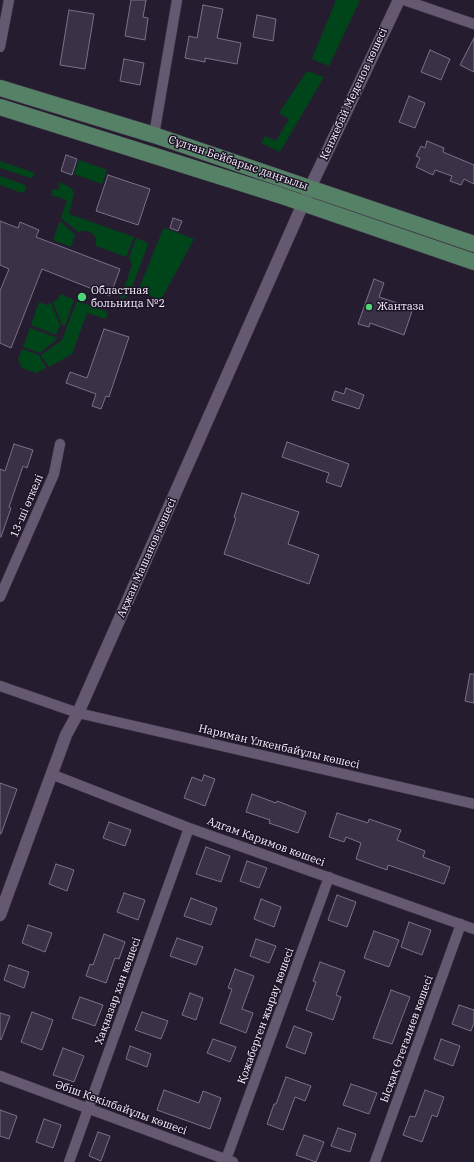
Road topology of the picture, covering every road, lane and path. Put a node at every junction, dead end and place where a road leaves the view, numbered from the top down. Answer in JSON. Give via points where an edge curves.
{"nodes":[{"id":1,"x":9,"y":0,"type":"edge"},
{"id":2,"x":177,"y":0,"type":"edge"},
{"id":3,"x":398,"y":0,"type":"edge"},
{"id":4,"x":404,"y":0,"type":"edge"},
{"id":5,"x":474,"y":24,"type":"edge"},
{"id":6,"x":0,"y":47,"type":"edge"},
{"id":7,"x":0,"y":88,"type":"edge"},
{"id":8,"x":0,"y":107,"type":"edge"},
{"id":9,"x":154,"y":135,"type":"junction"},
{"id":10,"x":310,"y":188,"type":"junction"},
{"id":11,"x":304,"y":204,"type":"junction"},
{"id":12,"x":474,"y":244,"type":"edge"},
{"id":13,"x":474,"y":262,"type":"edge"},
{"id":14,"x":60,"y":444,"type":"dead end"},
{"id":15,"x":0,"y":597,"type":"edge"},
{"id":16,"x":0,"y":686,"type":"edge"},
{"id":17,"x":78,"y":714,"type":"junction"},
{"id":18,"x":52,"y":774,"type":"junction"},
{"id":19,"x":474,"y":804,"type":"edge"},
{"id":20,"x":189,"y":828,"type":"junction"},
{"id":21,"x":329,"y":877,"type":"junction"},
{"id":22,"x":0,"y":915,"type":"edge"},
{"id":23,"x":461,"y":924,"type":"junction"},
{"id":24,"x":474,"y":929,"type":"edge"},
{"id":25,"x":0,"y":1076,"type":"edge"},
{"id":26,"x":88,"y":1109,"type":"junction"},
{"id":27,"x":228,"y":1161,"type":"edge"},
{"id":28,"x":69,"y":1162,"type":"edge"},
{"id":29,"x":375,"y":1162,"type":"edge"}],
"edges":[{"from":1,"to":6,"type":"street"},
{"from":2,"to":9,"type":"street"},
{"from":3,"to":10,"type":"street","name":"Кенжебай Меденов көшесі"},
{"from":4,"to":5,"type":"street"},
{"from":7,"to":9,"type":"main road","name":"Сұлтан Бейбарыс даңғылы"},
{"from":8,"to":11,"type":"main road","name":"Сұлтан Бейбарыс даңғылы"},
{"from":9,"to":10,"type":"main road","name":"Сұлтан Бейбарыс даңғылы"},
{"from":10,"to":11,"type":"street","name":"Кенжебай Меденов көшесі"},
{"from":10,"to":12,"type":"main road","name":"Сұлтан Бейбарыс даңғылы"},
{"from":11,"to":13,"type":"main road","name":"Сұлтан Бейбарыс даңғылы"},
{"from":11,"to":17,"type":"street","name":"Ақжан Машанов көшесі"},
{"from":14,"to":15,"type":"street","name":"13-ші өткелі","via":[[54,474]]},
{"from":16,"to":17,"type":"street","name":"Нариман Үлкенбайұлы көшесі"},
{"from":17,"to":18,"type":"street","name":"Ақжан Машанов көшесі","via":[[66,735]]},
{"from":17,"to":19,"type":"street","name":"Нариман Үлкенбайұлы көшесі"},
{"from":18,"to":20,"type":"street","name":"Адгам Каримов көшесі"},
{"from":18,"to":22,"type":"street","name":"Ақжан Машанов көшесі"},
{"from":20,"to":21,"type":"street","name":"Адгам Каримов көшесі"},
{"from":20,"to":26,"type":"street","name":"Хақназар хан көшесі"},
{"from":21,"to":23,"type":"street","name":"Адгам Каримов көшесі"},
{"from":21,"to":27,"type":"street","name":"Қожаберген жырау көшесі"},
{"from":23,"to":24,"type":"street","name":"Адгам Каримов көшесі"},
{"from":23,"to":29,"type":"street","name":"Ысқақ Өтеғалиев көшесі"},
{"from":25,"to":26,"type":"street","name":"Әбіш Кекілбайұлы көшесі"},
{"from":26,"to":27,"type":"street","name":"Әбіш Кекілбайұлы көшесі"},
{"from":26,"to":28,"type":"street","name":"Хақназар хан көшесі"}]}
